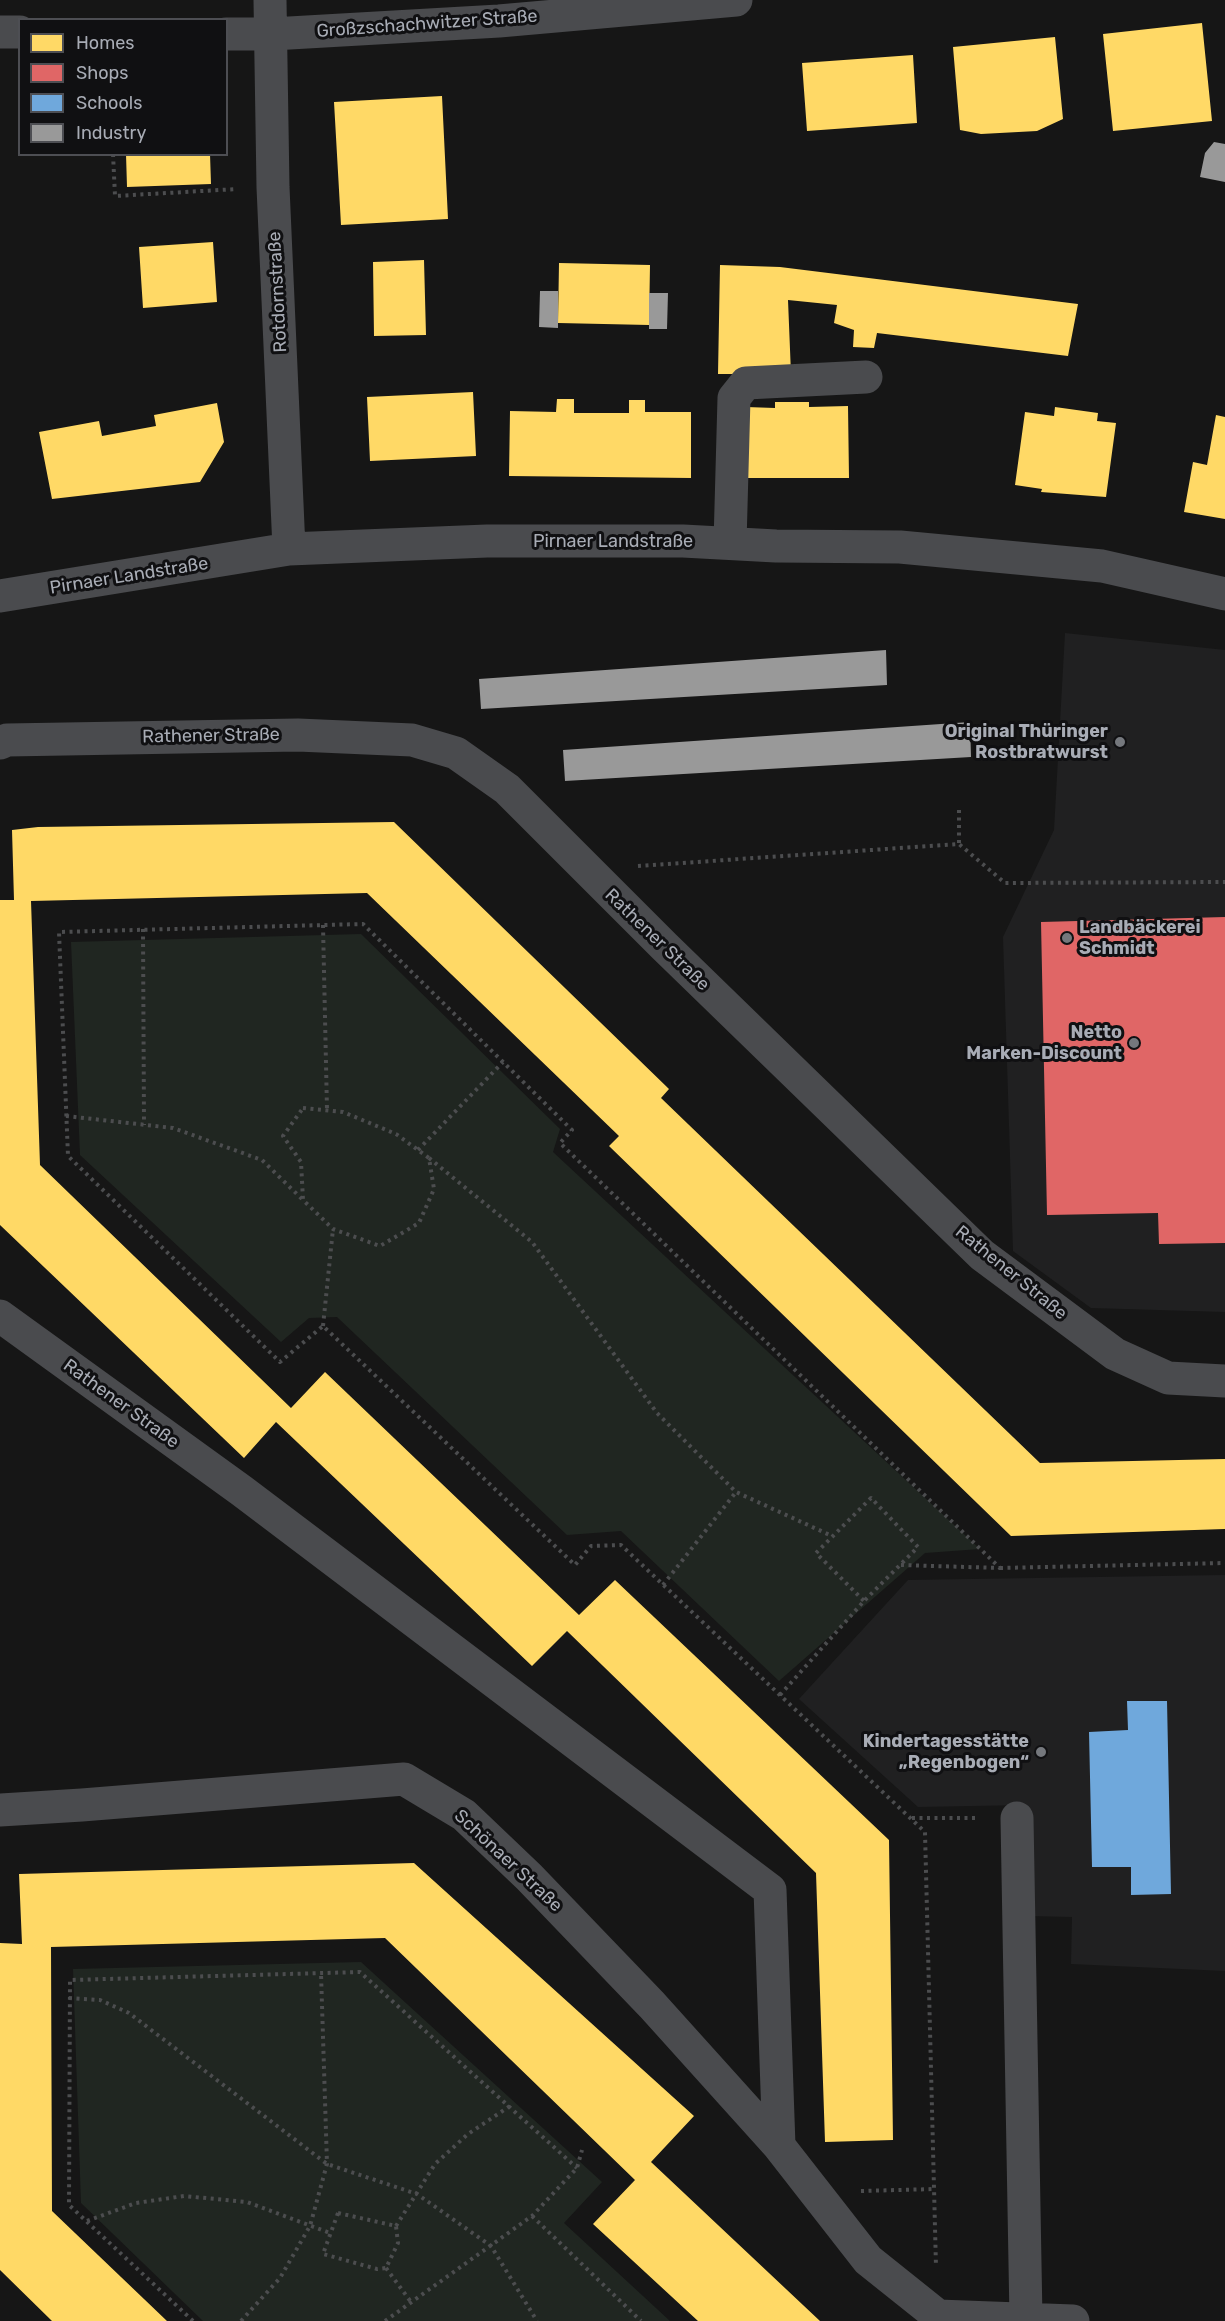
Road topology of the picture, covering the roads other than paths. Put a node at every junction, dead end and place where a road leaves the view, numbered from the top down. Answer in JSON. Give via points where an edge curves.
{"nodes":[{"id":1,"x":270,"y":0,"type":"edge"},
{"id":2,"x":736,"y":0,"type":"edge"},
{"id":3,"x":0,"y":32,"type":"edge"},
{"id":4,"x":18,"y":32,"type":"edge"},
{"id":5,"x":228,"y":34,"type":"edge"},
{"id":6,"x":272,"y":34,"type":"junction"},
{"id":7,"x":866,"y":377,"type":"dead end"},
{"id":8,"x":730,"y":543,"type":"junction"},
{"id":9,"x":289,"y":549,"type":"junction"},
{"id":10,"x":1225,"y":594,"type":"edge"},
{"id":11,"x":0,"y":596,"type":"edge"},
{"id":12,"x":0,"y":743,"type":"edge"},
{"id":13,"x":0,"y":1316,"type":"edge"},
{"id":14,"x":1225,"y":1381,"type":"edge"},
{"id":15,"x":0,"y":1810,"type":"edge"},
{"id":16,"x":1017,"y":1818,"type":"road end"},
{"id":17,"x":779,"y":2146,"type":"junction"},
{"id":18,"x":1026,"y":2319,"type":"junction"},
{"id":19,"x":1073,"y":2321,"type":"edge"}],
"edges":[{"from":1,"to":6,"type":"street","name":"Rotdornstraße"},
{"from":2,"to":6,"type":"street","name":"Großzschachwitzer Straße","via":[[499,21]]},
{"from":3,"to":4,"type":"street"},
{"from":5,"to":6,"type":"street","name":"Großzschachwitzer Straße"},
{"from":6,"to":9,"type":"street","name":"Rotdornstraße","via":[[273,187]]},
{"from":7,"to":8,"type":"street","via":[[746,383],[734,398]]},
{"from":8,"to":9,"type":"street","name":"Pirnaer Landstraße","via":[[487,541]]},
{"from":8,"to":10,"type":"street","name":"Pirnaer Landstraße","via":[[900,547],[1047,560],[1102,566]]},
{"from":9,"to":11,"type":"street","name":"Pirnaer Landstraße"},
{"from":12,"to":14,"type":"street","name":"Rathener Straße","via":[[298,735],[412,740],[456,753],[507,789],[982,1255],[1115,1354],[1168,1378]]},
{"from":13,"to":17,"type":"street","name":"Rathener Straße","via":[[242,1491],[770,1890]]},
{"from":15,"to":17,"type":"street","name":"Schönaer Straße","via":[[405,1779],[464,1815],[529,1877]]},
{"from":16,"to":18,"type":"street"},
{"from":17,"to":18,"type":"street","name":"Schönaer Straße","via":[[868,2260],[938,2316]]},
{"from":18,"to":19,"type":"street"}]}
